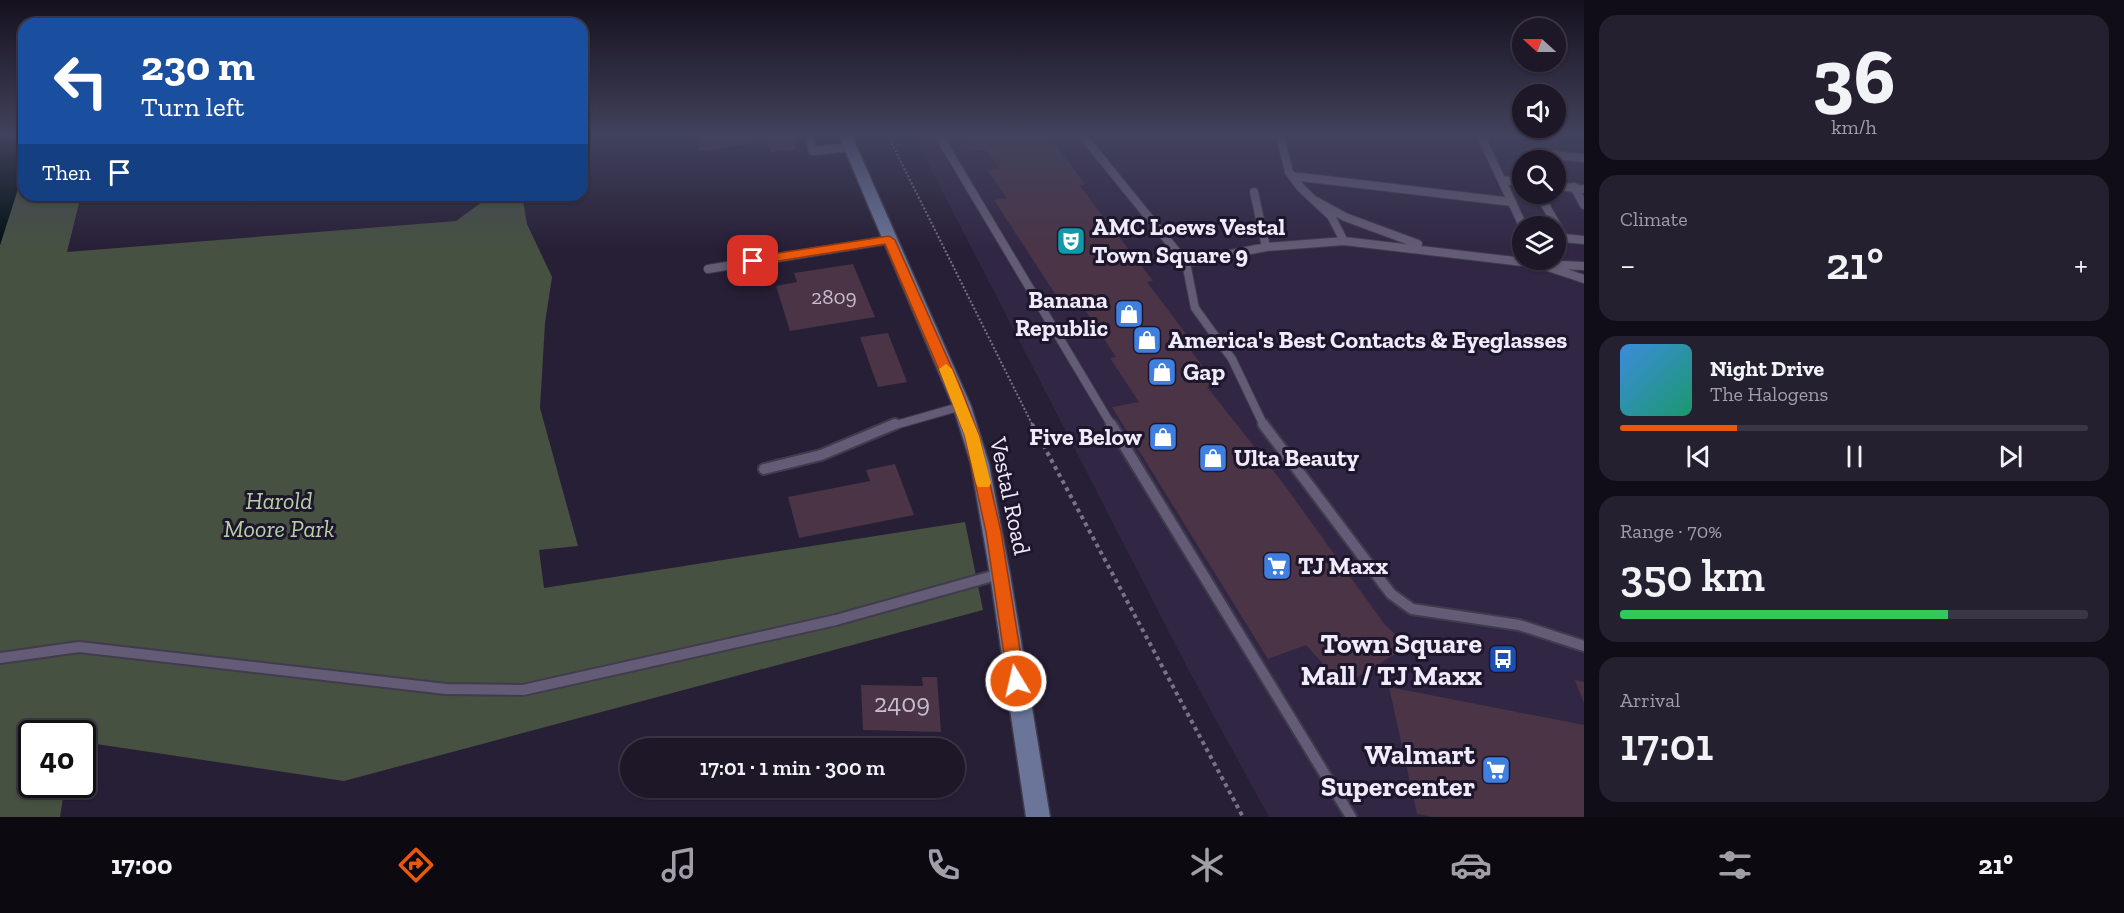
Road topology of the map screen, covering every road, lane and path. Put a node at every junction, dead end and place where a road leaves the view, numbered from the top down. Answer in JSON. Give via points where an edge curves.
{"nodes":[{"id":1,"x":861,"y":174,"type":"edge"},
{"id":2,"x":906,"y":174,"type":"edge"},
{"id":3,"x":962,"y":174,"type":"edge"},
{"id":4,"x":1114,"y":174,"type":"edge"},
{"id":5,"x":1499,"y":174,"type":"edge"},
{"id":6,"x":1292,"y":176,"type":"joint"},
{"id":7,"x":1502,"y":180,"type":"junction"},
{"id":8,"x":1512,"y":181,"type":"edge"},
{"id":9,"x":1566,"y":187,"type":"edge"},
{"id":10,"x":1574,"y":188,"type":"junction"},
{"id":11,"x":1584,"y":189,"type":"edge"},
{"id":12,"x":1254,"y":192,"type":"dead end"},
{"id":13,"x":1316,"y":201,"type":"junction"},
{"id":14,"x":1512,"y":202,"type":"joint"},
{"id":15,"x":1545,"y":204,"type":"edge"},
{"id":16,"x":1584,"y":205,"type":"edge"},
{"id":17,"x":889,"y":240,"type":"junction"},
{"id":18,"x":1584,"y":240,"type":"edge"},
{"id":19,"x":1344,"y":241,"type":"junction"},
{"id":20,"x":1266,"y":247,"type":"junction"},
{"id":21,"x":1434,"y":250,"type":"junction"},
{"id":22,"x":1512,"y":259,"type":"edge"},
{"id":23,"x":1186,"y":263,"type":"junction"},
{"id":24,"x":1566,"y":264,"type":"edge"},
{"id":25,"x":1584,"y":266,"type":"edge"},
{"id":26,"x":708,"y":269,"type":"dead end"},
{"id":27,"x":1560,"y":270,"type":"edge"},
{"id":28,"x":1584,"y":279,"type":"edge"},
{"id":29,"x":962,"y":406,"type":"junction"},
{"id":30,"x":764,"y":470,"type":"dead end"},
{"id":31,"x":1000,"y":573,"type":"junction"},
{"id":32,"x":1584,"y":646,"type":"edge"},
{"id":33,"x":0,"y":658,"type":"edge"},
{"id":34,"x":1038,"y":817,"type":"edge"},
{"id":35,"x":1243,"y":817,"type":"edge"},
{"id":36,"x":1351,"y":817,"type":"edge"}],
"edges":[{"from":1,"to":17,"type":"street","name":"Vestal Road"},
{"from":2,"to":35,"type":"path","via":[[1010,383]]},
{"from":3,"to":36,"type":"lane"},
{"from":4,"to":23,"type":"lane"},
{"from":5,"to":7,"type":"lane"},
{"from":6,"to":13,"type":"lane"},
{"from":6,"to":14,"type":"lane"},
{"from":7,"to":8,"type":"lane"},
{"from":7,"to":14,"type":"lane"},
{"from":9,"to":10,"type":"lane"},
{"from":10,"to":11,"type":"lane"},
{"from":10,"to":16,"type":"lane"},
{"from":12,"to":20,"type":"lane"},
{"from":13,"to":19,"type":"lane","via":[[1331,216]]},
{"from":13,"to":21,"type":"lane","via":[[1372,228]]},
{"from":15,"to":18,"type":"lane","via":[[1564,238]]},
{"from":17,"to":26,"type":"lane"},
{"from":17,"to":29,"type":"street","name":"Vestal Road"},
{"from":19,"to":20,"type":"lane"},
{"from":19,"to":21,"type":"lane"},
{"from":20,"to":23,"type":"lane"},
{"from":21,"to":22,"type":"lane"},
{"from":23,"to":32,"type":"lane","via":[[1195,308],[1232,359],[1263,424],[1391,594],[1412,609],[1519,625]]},
{"from":24,"to":25,"type":"lane"},
{"from":27,"to":28,"type":"lane"},
{"from":29,"to":30,"type":"lane","via":[[903,421],[821,455]]},
{"from":29,"to":31,"type":"street","name":"Vestal Road","via":[[980,464]]},
{"from":31,"to":33,"type":"lane","via":[[836,620],[523,690],[446,689],[79,647]]},
{"from":31,"to":34,"type":"street","name":"Vestal Road"}]}
